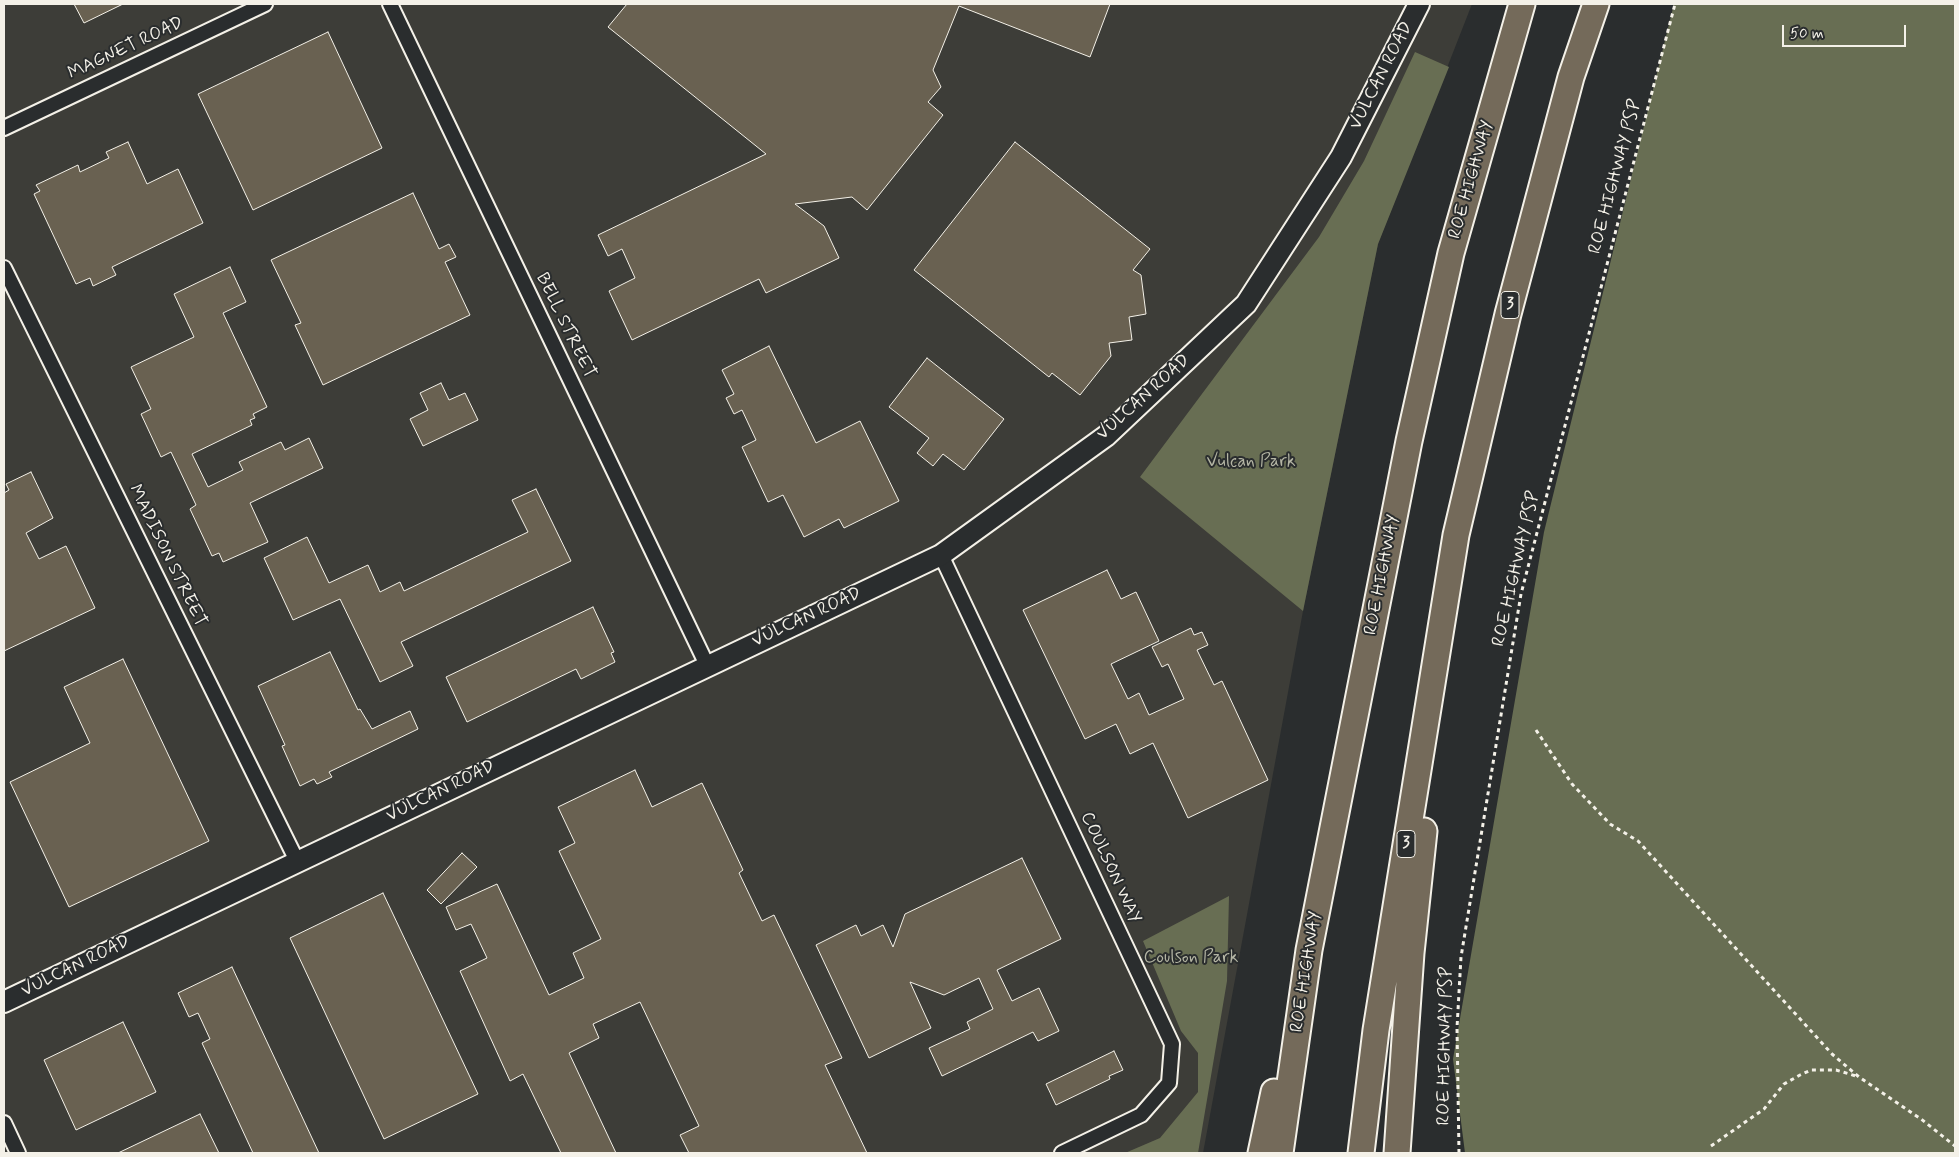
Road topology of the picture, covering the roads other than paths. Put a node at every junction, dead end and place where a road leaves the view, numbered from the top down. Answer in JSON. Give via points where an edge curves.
{"nodes":[{"id":1,"x":265,"y":4,"type":"edge"},
{"id":2,"x":390,"y":4,"type":"edge"},
{"id":3,"x":1419,"y":4,"type":"edge"},
{"id":4,"x":1522,"y":4,"type":"edge"},
{"id":5,"x":1596,"y":4,"type":"edge"},
{"id":6,"x":4,"y":128,"type":"edge"},
{"id":7,"x":4,"y":268,"type":"edge"},
{"id":8,"x":1456,"y":535,"type":"junction"},
{"id":9,"x":941,"y":555,"type":"junction"},
{"id":10,"x":707,"y":665,"type":"junction"},
{"id":11,"x":297,"y":861,"type":"junction"},
{"id":12,"x":1309,"y":950,"type":"junction"},
{"id":13,"x":4,"y":1002,"type":"edge"},
{"id":14,"x":4,"y":1122,"type":"edge"},
{"id":15,"x":18,"y":1153,"type":"edge"},
{"id":16,"x":1062,"y":1153,"type":"edge"},
{"id":17,"x":1261,"y":1153,"type":"edge"},
{"id":18,"x":1280,"y":1153,"type":"edge"},
{"id":19,"x":1361,"y":1153,"type":"edge"},
{"id":20,"x":1397,"y":1153,"type":"edge"}],
"edges":[{"from":1,"to":6,"type":"street","name":"MAGNET ROAD"},
{"from":2,"to":10,"type":"street","name":"BELL STREET"},
{"from":3,"to":9,"type":"street","name":"VULCAN ROAD","via":[[1341,157],[1246,304],[1106,436]]},
{"from":4,"to":12,"type":"highway","name":"ROE HIGHWAY","via":[[1451,253],[1409,441]]},
{"from":5,"to":8,"type":"highway","number":"3","via":[[1571,77],[1518,276]]},
{"from":7,"to":11,"type":"street","name":"MADISON STREET"},
{"from":8,"to":19,"type":"highway","number":"3","via":[[1376,1030]]},
{"from":8,"to":20,"type":"highway","via":[[1411,953]]},
{"from":9,"to":10,"type":"street","name":"VULCAN ROAD"},
{"from":9,"to":16,"type":"street","name":"COULSON WAY","via":[[1172,1044],[1169,1083],[1141,1115]]},
{"from":10,"to":11,"type":"street","name":"VULCAN ROAD"},
{"from":11,"to":13,"type":"street","name":"VULCAN ROAD"},
{"from":12,"to":17,"type":"highway"},
{"from":12,"to":18,"type":"highway","name":"ROE HIGHWAY"},
{"from":14,"to":15,"type":"street"}]}
